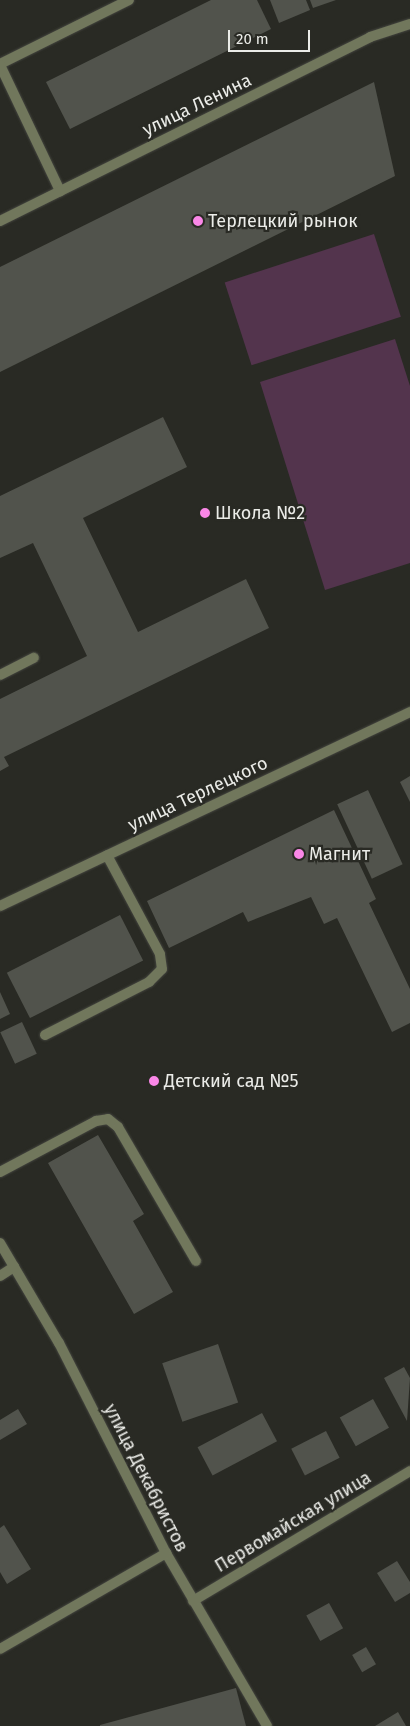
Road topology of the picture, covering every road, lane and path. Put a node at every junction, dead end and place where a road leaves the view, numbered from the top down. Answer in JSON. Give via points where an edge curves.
{"nodes":[{"id":1,"x":129,"y":0,"type":"edge"},
{"id":2,"x":410,"y":24,"type":"edge"},
{"id":3,"x":0,"y":65,"type":"edge"},
{"id":4,"x":60,"y":191,"type":"junction"},
{"id":5,"x":0,"y":220,"type":"edge"},
{"id":6,"x":34,"y":658,"type":"dead end"},
{"id":7,"x":0,"y":675,"type":"edge"},
{"id":8,"x":410,"y":712,"type":"edge"},
{"id":9,"x":106,"y":855,"type":"junction"},
{"id":10,"x":0,"y":906,"type":"edge"},
{"id":11,"x":45,"y":1035,"type":"dead end"},
{"id":12,"x":0,"y":1172,"type":"edge"},
{"id":13,"x":0,"y":1243,"type":"edge"},
{"id":14,"x":196,"y":1261,"type":"dead end"},
{"id":15,"x":14,"y":1267,"type":"junction"},
{"id":16,"x":0,"y":1276,"type":"edge"},
{"id":17,"x":410,"y":1471,"type":"edge"},
{"id":18,"x":166,"y":1554,"type":"junction"},
{"id":19,"x":193,"y":1601,"type":"junction"},
{"id":20,"x":0,"y":1649,"type":"edge"},
{"id":21,"x":254,"y":1708,"type":"junction"},
{"id":22,"x":260,"y":1726,"type":"edge"},
{"id":23,"x":267,"y":1726,"type":"edge"}],
"edges":[{"from":1,"to":3,"type":"street"},
{"from":2,"to":4,"type":"street","name":"улица Ленина","via":[[370,38]]},
{"from":3,"to":4,"type":"street"},
{"from":4,"to":5,"type":"street","name":"улица Ленина"},
{"from":6,"to":7,"type":"street"},
{"from":8,"to":9,"type":"street","name":"улица Терлецкого"},
{"from":9,"to":10,"type":"street","name":"улица Терлецкого"},
{"from":9,"to":11,"type":"street","via":[[160,954],[162,969],[148,982]]},
{"from":12,"to":14,"type":"street","via":[[96,1121],[108,1119],[118,1126]]},
{"from":13,"to":15,"type":"street","name":"улица Декабристов"},
{"from":15,"to":16,"type":"street"},
{"from":15,"to":18,"type":"street","name":"улица Декабристов","via":[[59,1343]]},
{"from":17,"to":19,"type":"street","name":"Первомайская улица"},
{"from":18,"to":19,"type":"street","name":"улица Декабристов"},
{"from":18,"to":20,"type":"street"},
{"from":19,"to":21,"type":"street","name":"улица Декабристов"},
{"from":21,"to":22,"type":"street"},
{"from":21,"to":23,"type":"street","name":"улица Декабристов"}]}
